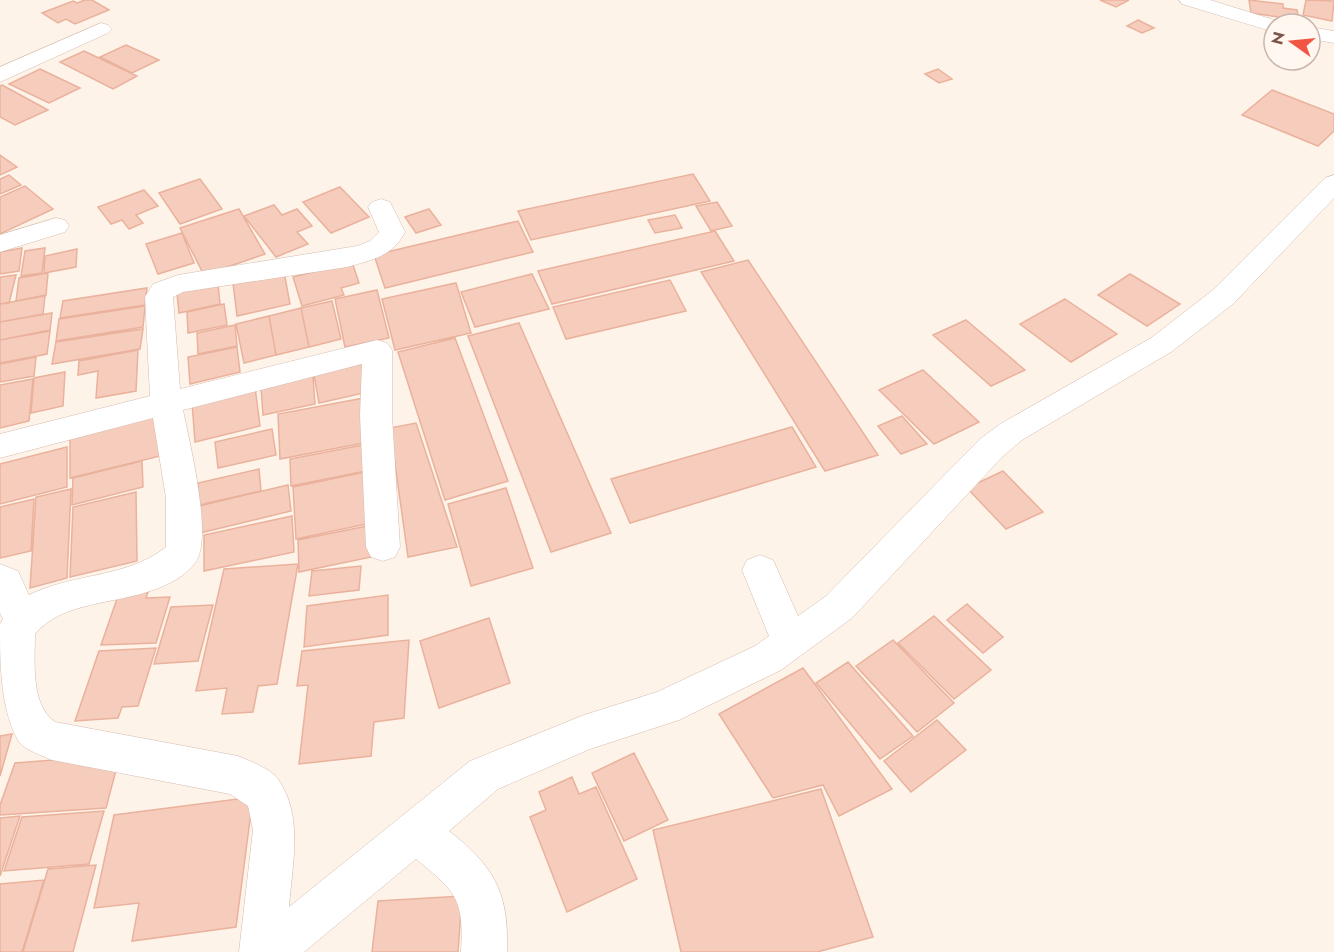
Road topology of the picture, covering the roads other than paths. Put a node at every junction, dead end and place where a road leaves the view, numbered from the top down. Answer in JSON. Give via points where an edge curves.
{"nodes":[{"id":1,"x":1189,"y":0,"type":"edge"},
{"id":2,"x":1262,"y":22,"type":"edge"},
{"id":3,"x":101,"y":29,"type":"dead end"},
{"id":4,"x":0,"y":75,"type":"edge"},
{"id":5,"x":1334,"y":183,"type":"edge"},
{"id":6,"x":381,"y":207,"type":"dead end"},
{"id":7,"x":56,"y":226,"type":"dead end"},
{"id":8,"x":0,"y":244,"type":"edge"},
{"id":9,"x":167,"y":404,"type":"junction"},
{"id":10,"x":0,"y":446,"type":"edge"},
{"id":11,"x":383,"y":547,"type":"dead end"},
{"id":12,"x":760,"y":570,"type":"dead end"},
{"id":13,"x":0,"y":579,"type":"edge"},
{"id":14,"x":22,"y":621,"type":"junction"},
{"id":15,"x":790,"y":642,"type":"junction"},
{"id":16,"x":415,"y":831,"type":"junction"},
{"id":17,"x":262,"y":952,"type":"edge"},
{"id":18,"x":269,"y":952,"type":"edge"},
{"id":19,"x":484,"y":952,"type":"edge"}],
"edges":[{"from":1,"to":2,"type":"street"},
{"from":3,"to":4,"type":"street"},
{"from":5,"to":15,"type":"street","via":[[1223,297],[1161,345],[1011,432],[991,448],[839,607]]},
{"from":6,"to":9,"type":"street","via":[[392,232],[388,242],[371,251],[178,284],[163,290],[159,297]]},
{"from":7,"to":8,"type":"street"},
{"from":9,"to":10,"type":"street"},
{"from":9,"to":11,"type":"street","via":[[376,350]]},
{"from":9,"to":14,"type":"street","via":[[184,513],[183,553],[149,576],[45,603]]},
{"from":12,"to":15,"type":"street"},
{"from":13,"to":14,"type":"street","via":[[5,582]]},
{"from":14,"to":17,"type":"street","via":[[16,629],[16,669],[20,698],[33,729],[52,741],[238,776],[262,792],[274,830]]},
{"from":15,"to":16,"type":"street","via":[[768,658],[665,707],[584,733],[484,775]]},
{"from":16,"to":18,"type":"street"},
{"from":16,"to":19,"type":"street","via":[[452,861],[477,890]]}]}
